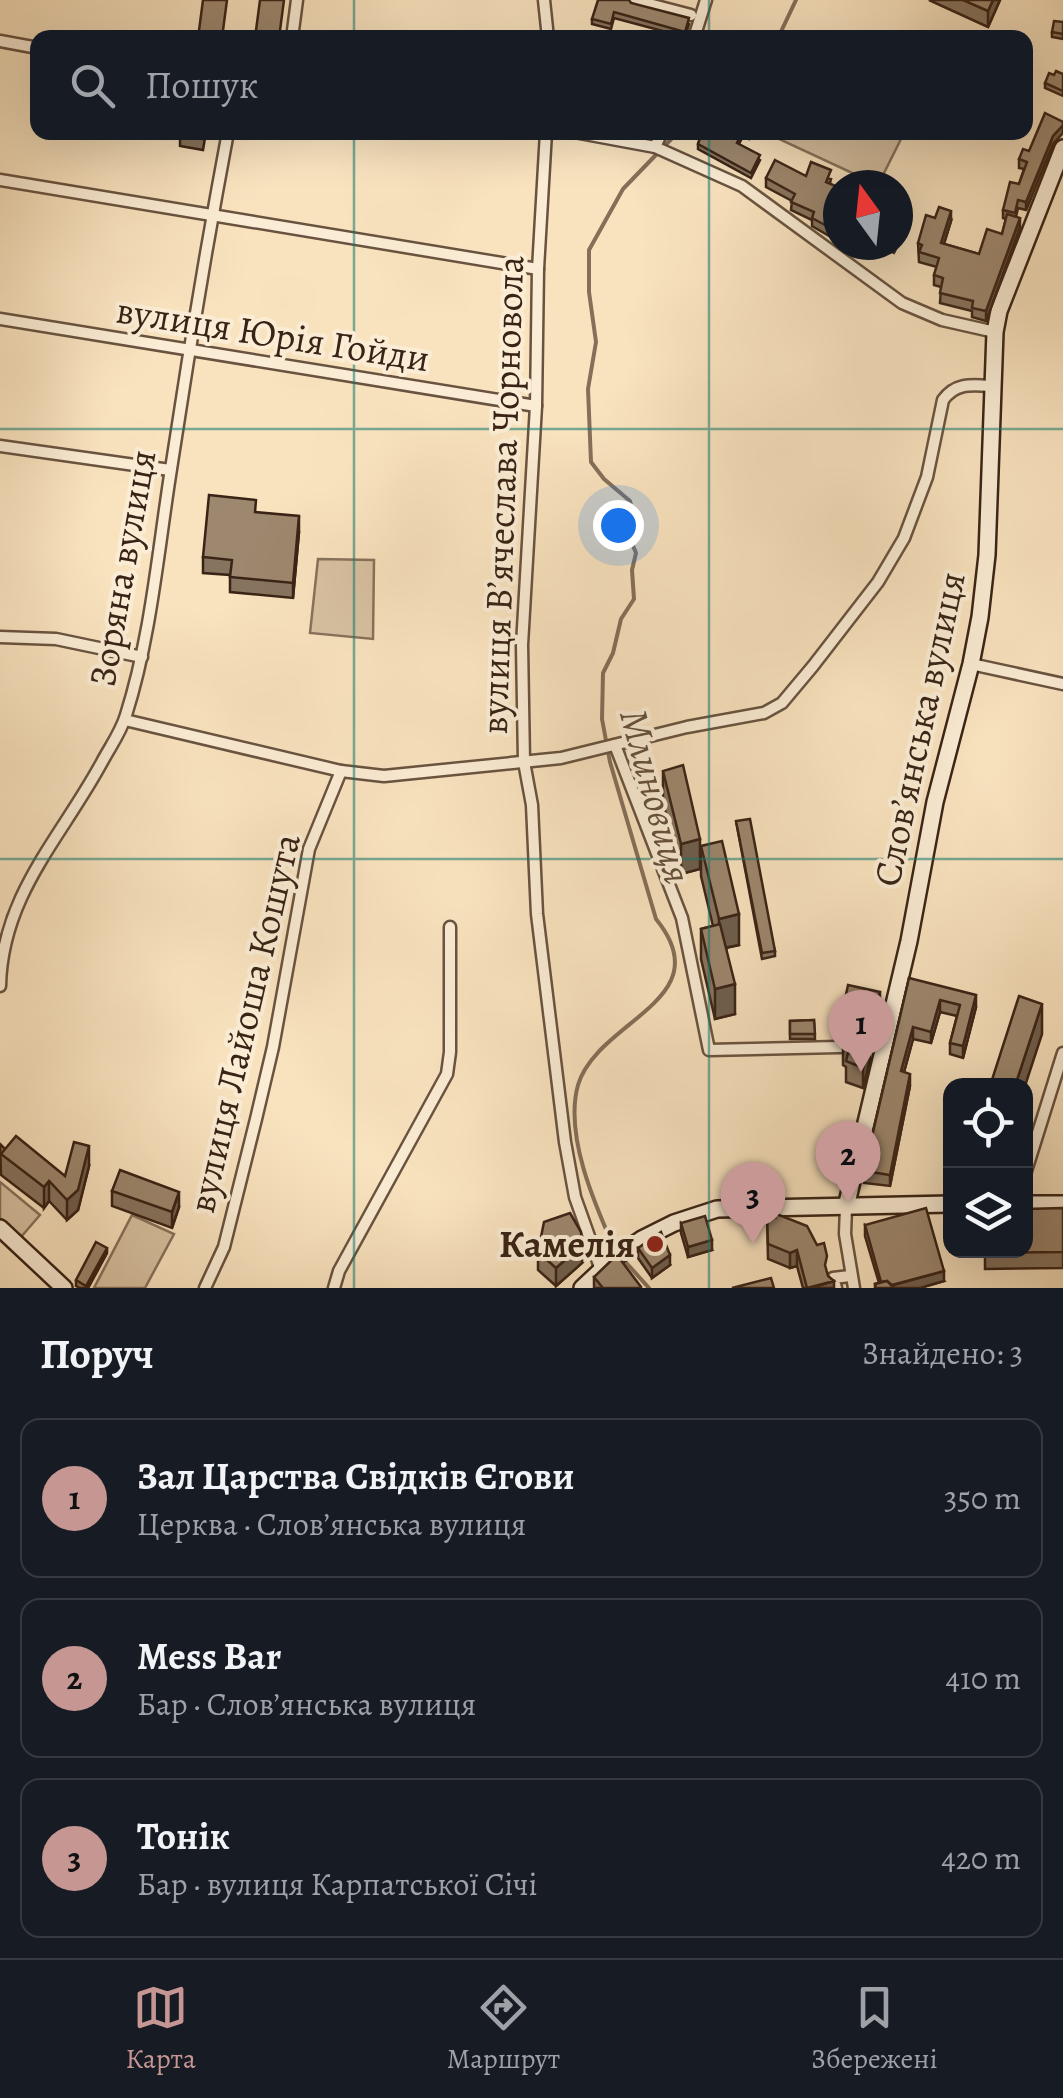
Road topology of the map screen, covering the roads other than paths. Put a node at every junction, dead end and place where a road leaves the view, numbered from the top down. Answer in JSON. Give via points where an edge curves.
{"nodes":[{"id":1,"x":298,"y":0,"type":"edge"},
{"id":2,"x":544,"y":0,"type":"edge"},
{"id":3,"x":632,"y":0,"type":"edge"},
{"id":4,"x":706,"y":0,"type":"edge"},
{"id":5,"x":691,"y":15,"type":"edge"},
{"id":6,"x":293,"y":30,"type":"edge"},
{"id":7,"x":547,"y":30,"type":"edge"},
{"id":8,"x":697,"y":30,"type":"edge"},
{"id":9,"x":0,"y":41,"type":"edge"},
{"id":10,"x":30,"y":47,"type":"edge"},
{"id":11,"x":226,"y":140,"type":"edge"},
{"id":12,"x":546,"y":140,"type":"edge"},
{"id":13,"x":617,"y":140,"type":"edge"},
{"id":14,"x":658,"y":140,"type":"edge"},
{"id":15,"x":655,"y":147,"type":"junction"},
{"id":16,"x":1063,"y":148,"type":"edge"},
{"id":17,"x":0,"y":180,"type":"edge"},
{"id":18,"x":212,"y":216,"type":"junction"},
{"id":19,"x":538,"y":269,"type":"junction"},
{"id":20,"x":0,"y":319,"type":"edge"},
{"id":21,"x":994,"y":332,"type":"junction"},
{"id":22,"x":188,"y":352,"type":"junction"},
{"id":23,"x":992,"y":386,"type":"junction"},
{"id":24,"x":536,"y":406,"type":"junction"},
{"id":25,"x":0,"y":446,"type":"edge"},
{"id":26,"x":170,"y":470,"type":"junction"},
{"id":27,"x":0,"y":637,"type":"edge"},
{"id":28,"x":142,"y":657,"type":"junction"},
{"id":29,"x":971,"y":664,"type":"junction"},
{"id":30,"x":1063,"y":684,"type":"edge"},
{"id":31,"x":125,"y":720,"type":"junction"},
{"id":32,"x":615,"y":745,"type":"junction"},
{"id":33,"x":524,"y":762,"type":"junction"},
{"id":34,"x":341,"y":770,"type":"junction"},
{"id":35,"x":450,"y":927,"type":"dead end"},
{"id":36,"x":0,"y":986,"type":"edge"},
{"id":37,"x":882,"y":1046,"type":"junction"},
{"id":38,"x":1063,"y":1053,"type":"edge"},
{"id":39,"x":1027,"y":1168,"type":"edge"},
{"id":40,"x":943,"y":1204,"type":"edge"},
{"id":41,"x":1033,"y":1204,"type":"edge"},
{"id":42,"x":1063,"y":1204,"type":"edge"},
{"id":43,"x":846,"y":1207,"type":"junction"},
{"id":44,"x":0,"y":1228,"type":"edge"},
{"id":45,"x":607,"y":1265,"type":"junction"},
{"id":46,"x":851,"y":1280,"type":"edge"},
{"id":47,"x":64,"y":1288,"type":"edge"},
{"id":48,"x":205,"y":1288,"type":"edge"},
{"id":49,"x":334,"y":1288,"type":"edge"},
{"id":50,"x":583,"y":1288,"type":"edge"},
{"id":51,"x":836,"y":1288,"type":"edge"}],
"edges":[{"from":1,"to":6,"type":"street"},
{"from":2,"to":7,"type":"street"},
{"from":3,"to":5,"type":"street"},
{"from":4,"to":8,"type":"street"},
{"from":9,"to":10,"type":"street"},
{"from":11,"to":18,"type":"street","name":"Зоряна вулиця"},
{"from":12,"to":19,"type":"street","name":"вулиця Вʼячеслава Чорновола"},
{"from":13,"to":15,"type":"street"},
{"from":14,"to":15,"type":"street"},
{"from":15,"to":21,"type":"street","via":[[742,186],[902,303]]},
{"from":16,"to":21,"type":"street","name":"Словʼянська вулиця"},
{"from":17,"to":18,"type":"street"},
{"from":18,"to":19,"type":"street"},
{"from":18,"to":22,"type":"street","name":"Зоряна вулиця"},
{"from":19,"to":24,"type":"street","name":"вулиця Вʼячеслава Чорновола"},
{"from":20,"to":22,"type":"street","name":"вулиця Юрія Гойди"},
{"from":21,"to":23,"type":"street","name":"Словʼянська вулиця"},
{"from":22,"to":24,"type":"street","name":"вулиця Юрія Гойди"},
{"from":22,"to":26,"type":"street","name":"Зоряна вулиця"},
{"from":23,"to":29,"type":"street","name":"Словʼянська вулиця","via":[[987,555]]},
{"from":23,"to":32,"type":"street","via":[[963,385],[944,400],[927,477],[904,538],[878,582],[782,703],[764,713]]},
{"from":24,"to":33,"type":"street","name":"вулиця Вʼячеслава Чорновола","via":[[522,645]]},
{"from":25,"to":26,"type":"street"},
{"from":26,"to":28,"type":"street","name":"Зоряна вулиця"},
{"from":27,"to":28,"type":"street","via":[[56,638]]},
{"from":28,"to":31,"type":"street","name":"Зоряна вулиця"},
{"from":29,"to":30,"type":"street"},
{"from":29,"to":37,"type":"street","name":"Словʼянська вулиця"},
{"from":31,"to":34,"type":"street"},
{"from":31,"to":36,"type":"street","name":"Зоряна вулиця","via":[[16,905]]},
{"from":32,"to":33,"type":"street"},
{"from":32,"to":37,"type":"street","via":[[682,918],[708,1050]]},
{"from":33,"to":34,"type":"street","via":[[384,776]]},
{"from":33,"to":45,"type":"street","name":"вулиця Вʼячеслава Чорновола","via":[[565,1142],[575,1196]]},
{"from":34,"to":48,"type":"street","name":"вулиця Лайоша Кошута","via":[[309,850],[260,1102],[224,1247]]},
{"from":35,"to":49,"type":"street","via":[[447,1074]]},
{"from":37,"to":43,"type":"street","name":"Словʼянська вулиця"},
{"from":38,"to":39,"type":"street"},
{"from":40,"to":43,"type":"street"},
{"from":41,"to":42,"type":"street"},
{"from":43,"to":45,"type":"street","via":[[717,1209],[674,1223]]},
{"from":43,"to":46,"type":"street"},
{"from":44,"to":47,"type":"street"},
{"from":45,"to":50,"type":"street"},
{"from":46,"to":51,"type":"street","via":[[833,1278]]}]}
